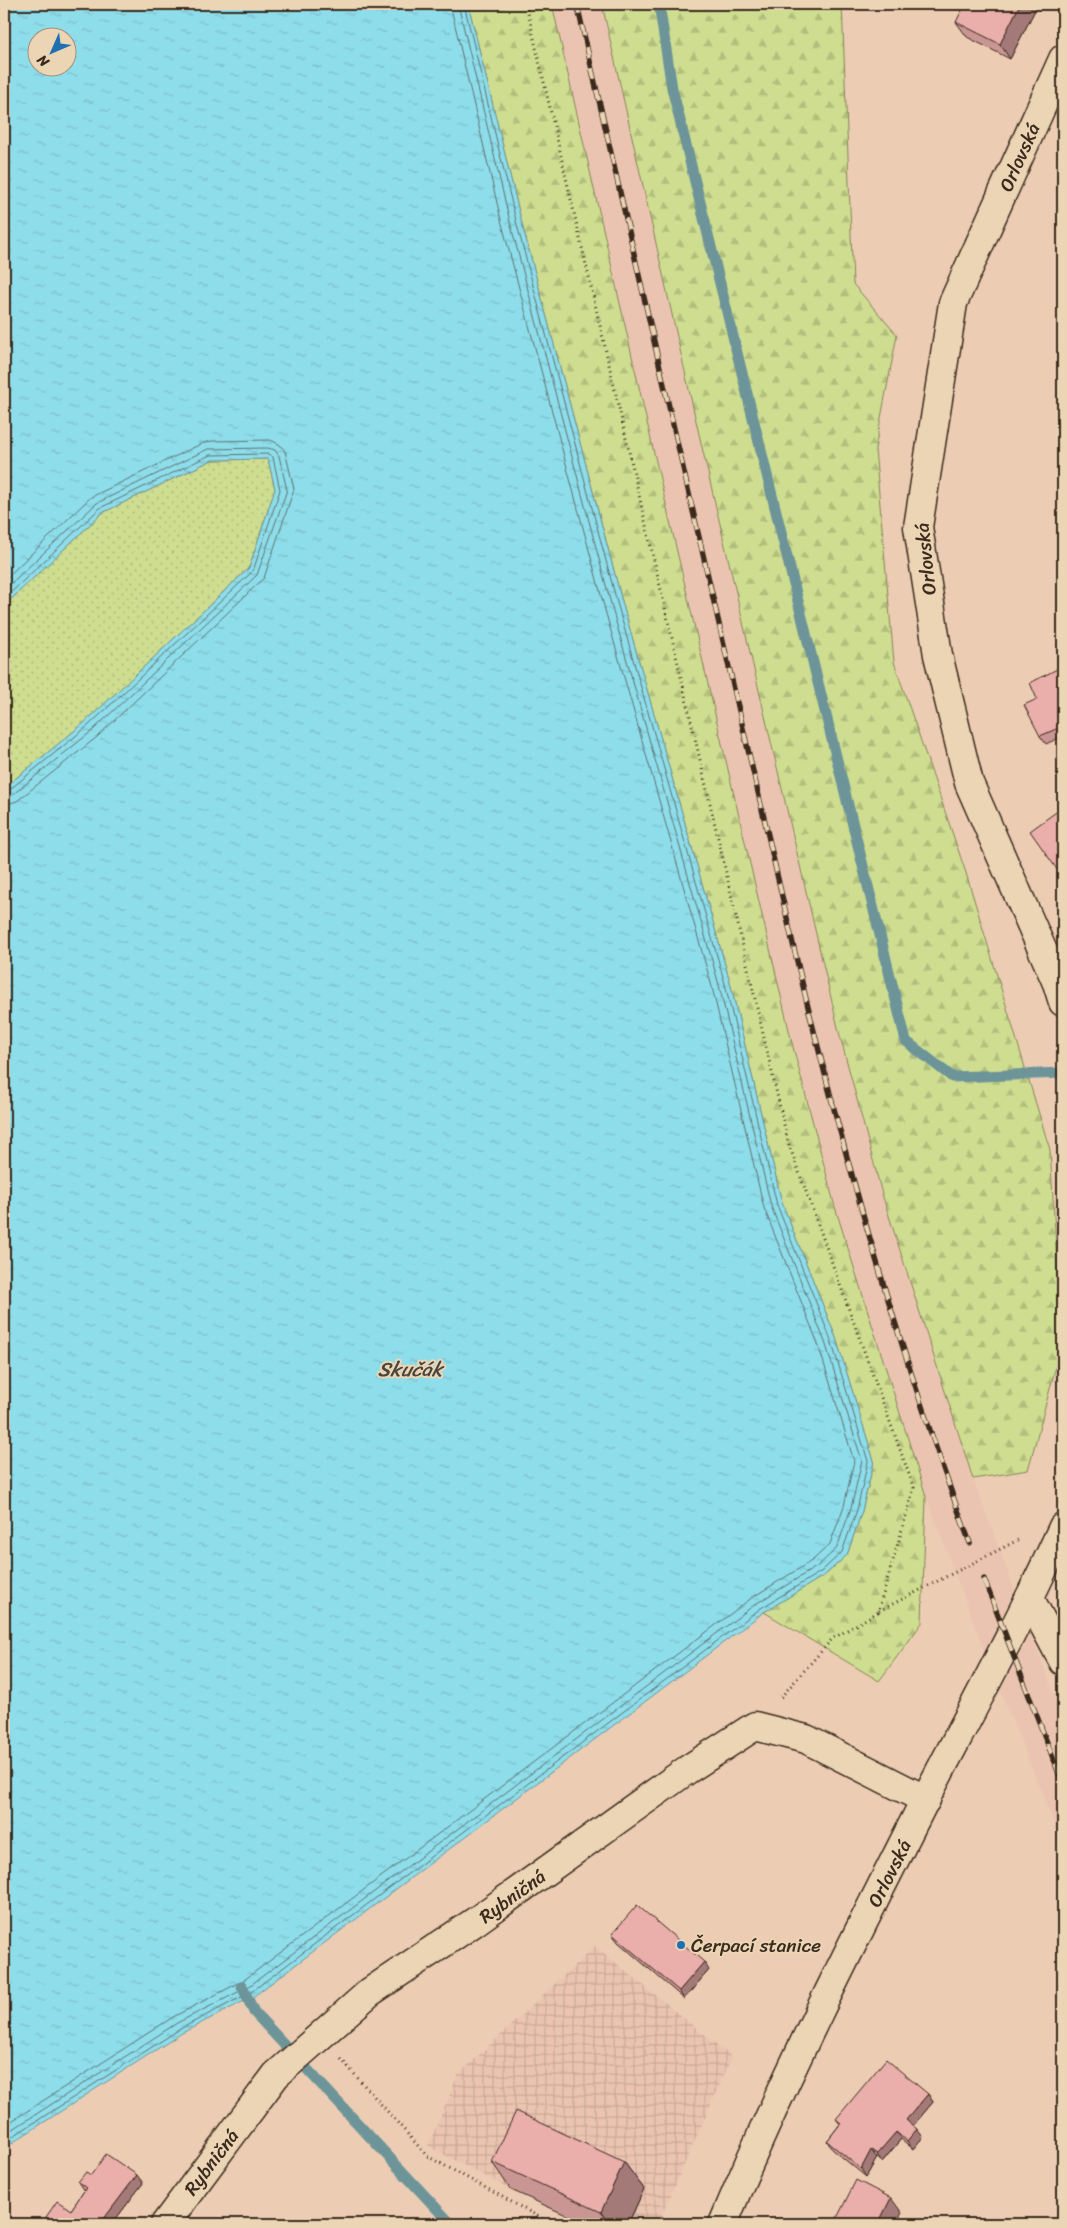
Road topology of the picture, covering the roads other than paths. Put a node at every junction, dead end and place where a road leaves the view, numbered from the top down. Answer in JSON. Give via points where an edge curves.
{"nodes":[{"id":1,"x":1063,"y":59,"type":"edge"},
{"id":2,"x":1063,"y":1002,"type":"edge"},
{"id":3,"x":1063,"y":1526,"type":"edge"},
{"id":4,"x":1030,"y":1599,"type":"junction"},
{"id":5,"x":1063,"y":1661,"type":"edge"},
{"id":6,"x":926,"y":1800,"type":"junction"},
{"id":7,"x":165,"y":2224,"type":"edge"},
{"id":8,"x":723,"y":2224,"type":"edge"}],
"edges":[{"from":1,"to":2,"type":"main road","name":"Orlovská","via":[[954,303],[918,527],[938,655],[970,783]]},
{"from":3,"to":4,"type":"main road","name":"Orlovská"},
{"from":4,"to":5,"type":"main road"},
{"from":4,"to":6,"type":"main road","name":"Orlovská"},
{"from":6,"to":7,"type":"main road","name":"Rybničná","via":[[806,1739],[755,1726],[370,1992],[276,2075]]},
{"from":6,"to":8,"type":"main road","name":"Orlovská","via":[[784,2084]]}]}
